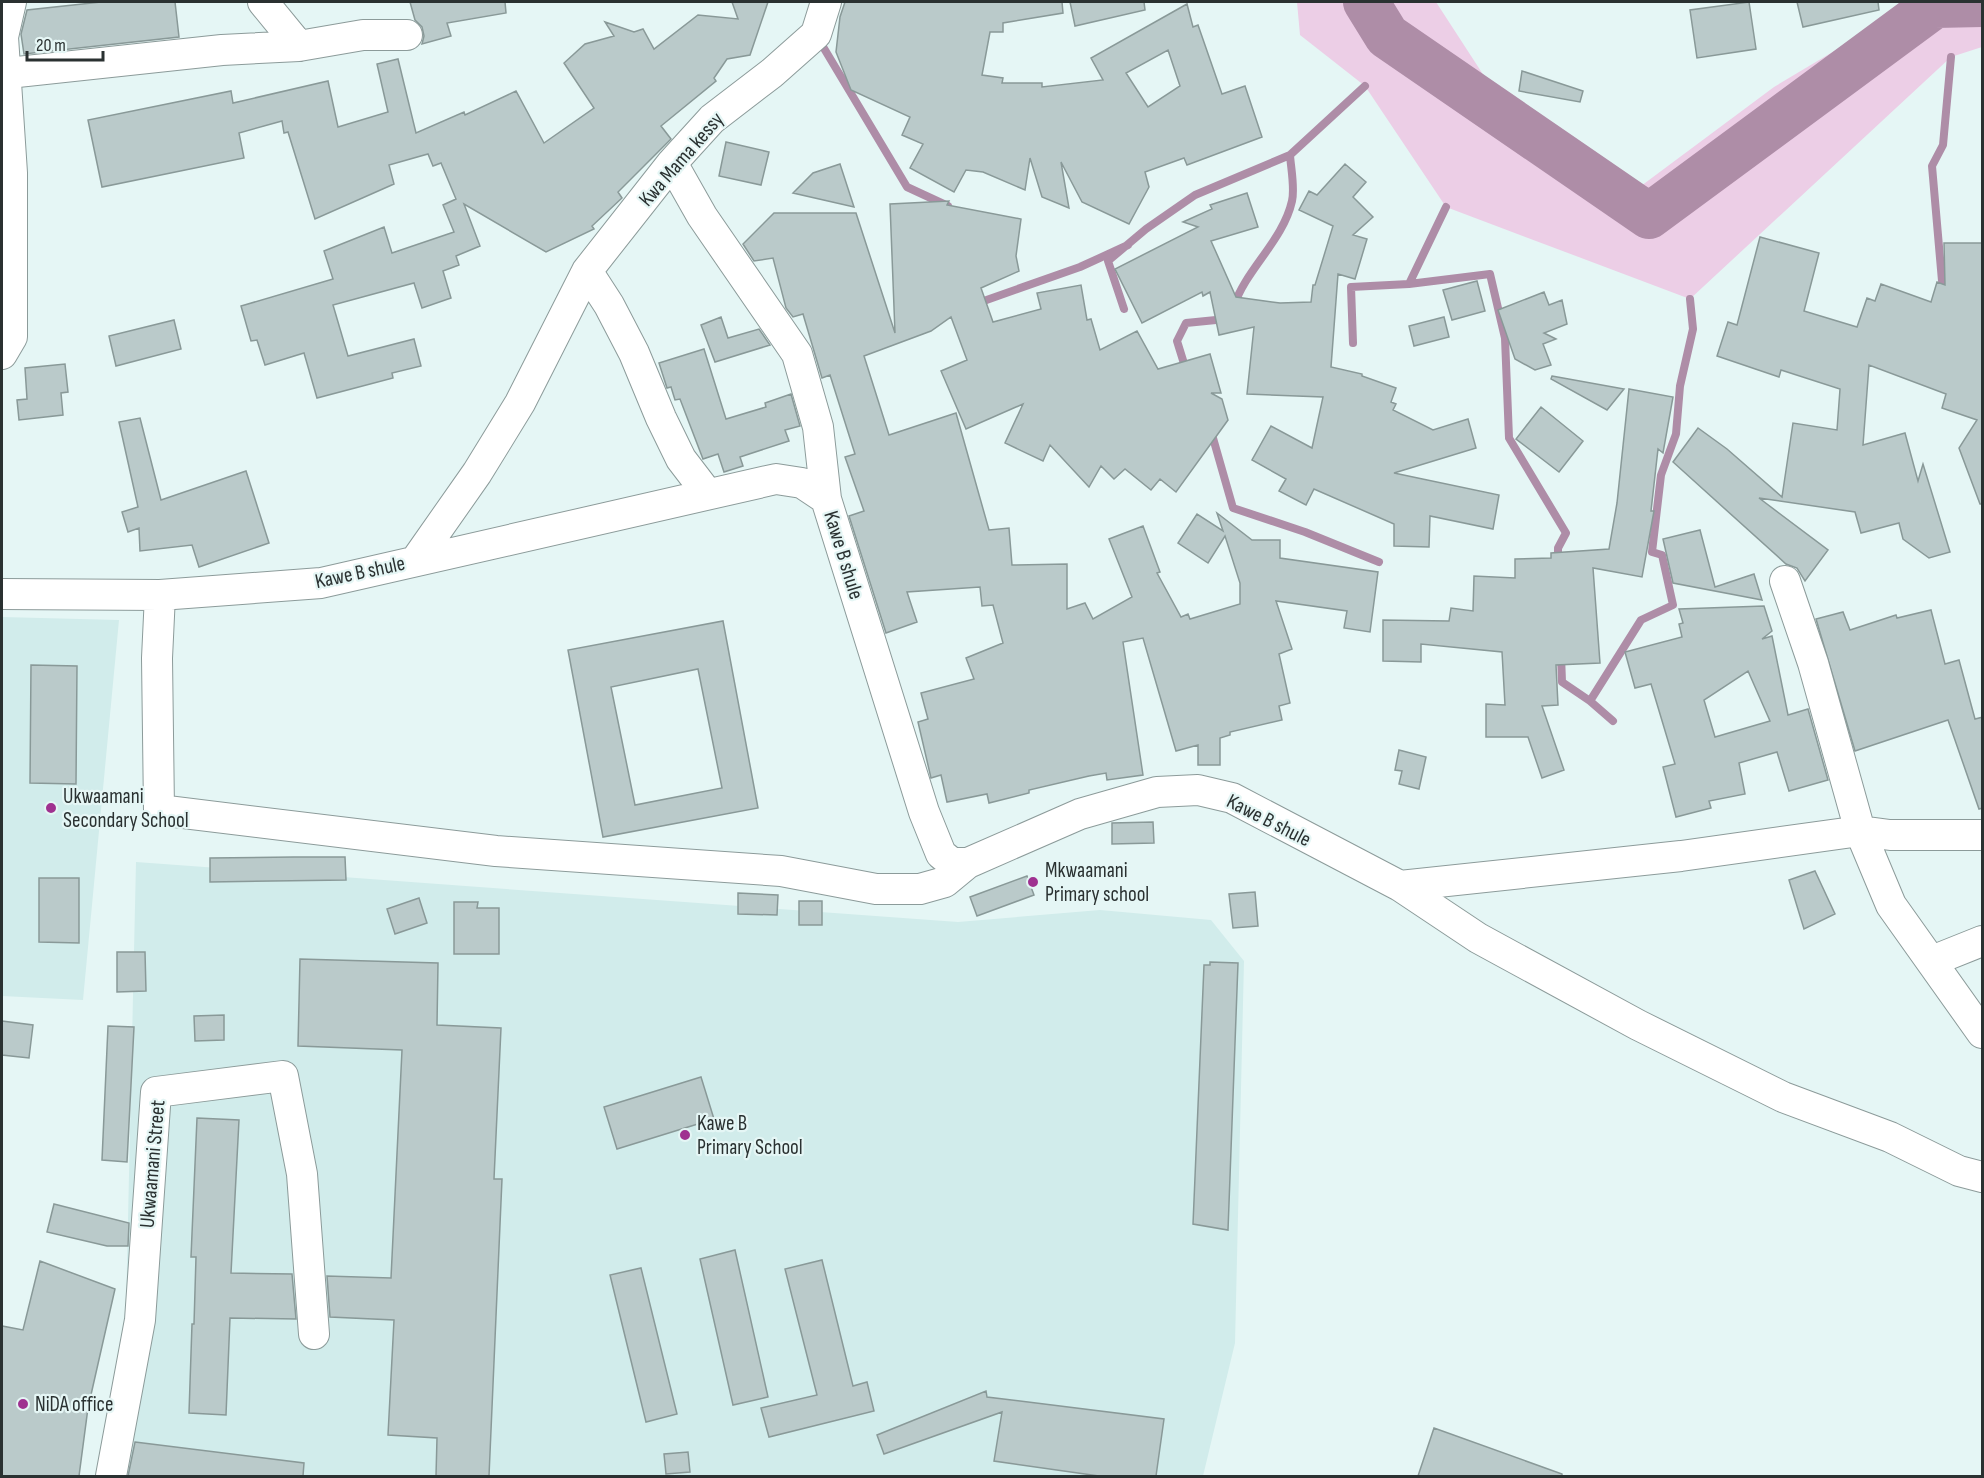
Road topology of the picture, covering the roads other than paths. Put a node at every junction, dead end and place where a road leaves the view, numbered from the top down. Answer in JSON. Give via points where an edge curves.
{"nodes":[{"id":1,"x":11,"y":2,"type":"edge"},
{"id":2,"x":263,"y":2,"type":"edge"},
{"id":3,"x":826,"y":2,"type":"edge"},
{"id":4,"x":407,"y":35,"type":"dead end"},
{"id":5,"x":299,"y":46,"type":"junction"},
{"id":6,"x":8,"y":73,"type":"junction"},
{"id":7,"x":672,"y":163,"type":"junction"},
{"id":8,"x":587,"y":271,"type":"junction"},
{"id":9,"x":2,"y":354,"type":"edge"},
{"id":10,"x":707,"y":493,"type":"junction"},
{"id":11,"x":826,"y":499,"type":"junction"},
{"id":12,"x":416,"y":560,"type":"junction"},
{"id":13,"x":1785,"y":581,"type":"dead end"},
{"id":14,"x":2,"y":594,"type":"edge"},
{"id":15,"x":160,"y":595,"type":"junction"},
{"id":16,"x":1860,"y":831,"type":"junction"},
{"id":17,"x":1983,"y":835,"type":"edge"},
{"id":18,"x":968,"y":863,"type":"junction"},
{"id":19,"x":1400,"y":886,"type":"junction"},
{"id":20,"x":1983,"y":941,"type":"edge"},
{"id":21,"x":1932,"y":961,"type":"junction"},
{"id":22,"x":1983,"y":1034,"type":"edge"},
{"id":23,"x":1983,"y":1177,"type":"edge"},
{"id":24,"x":314,"y":1334,"type":"dead end"},
{"id":25,"x":111,"y":1476,"type":"edge"}],
"edges":[{"from":1,"to":6,"type":"street","via":[[3,37]]},
{"from":2,"to":5,"type":"street"},
{"from":3,"to":7,"type":"street","name":"Kwa Mama kessy","via":[[816,34],[712,119]]},
{"from":4,"to":5,"type":"street","via":[[363,35]]},
{"from":5,"to":6,"type":"street","via":[[176,54]]},
{"from":6,"to":9,"type":"street","via":[[12,337]]},
{"from":7,"to":8,"type":"street","name":"Kwa Mama kessy"},
{"from":7,"to":11,"type":"street","via":[[702,216],[797,354],[818,427]]},
{"from":8,"to":10,"type":"street","via":[[634,353],[681,459]]},
{"from":8,"to":12,"type":"street","name":"Kwa Mama kessy","via":[[520,404]]},
{"from":10,"to":11,"type":"street","name":"Kawe B shule","via":[[776,479],[802,483]]},
{"from":10,"to":12,"type":"street","name":"Kawe B shule"},
{"from":11,"to":18,"type":"street","name":"Kawe B shule","via":[[924,812],[941,854],[952,863]]},
{"from":12,"to":15,"type":"street","name":"Kawe B shule","via":[[321,582]]},
{"from":13,"to":16,"type":"street","via":[[1813,663]]},
{"from":14,"to":15,"type":"street","name":"Kawe B shule"},
{"from":15,"to":18,"type":"street","via":[[159,810],[496,850],[781,871],[876,889],[920,889],[945,882]]},
{"from":16,"to":17,"type":"street","via":[[1890,835]]},
{"from":16,"to":19,"type":"street","via":[[1681,856]]},
{"from":16,"to":21,"type":"street","via":[[1891,905]]},
{"from":18,"to":19,"type":"street","name":"Kawe B shule","via":[[1080,814],[1157,792],[1198,790],[1232,798]]},
{"from":19,"to":23,"type":"street","name":"Kawe B shule","via":[[1478,938],[1638,1025],[1783,1097],[1890,1137],[1959,1171]]},
{"from":20,"to":21,"type":"street"},
{"from":21,"to":22,"type":"street"},
{"from":24,"to":25,"type":"street","name":"Ukwaamani Street","via":[[302,1174],[283,1076],[156,1092],[140,1320]]}]}
